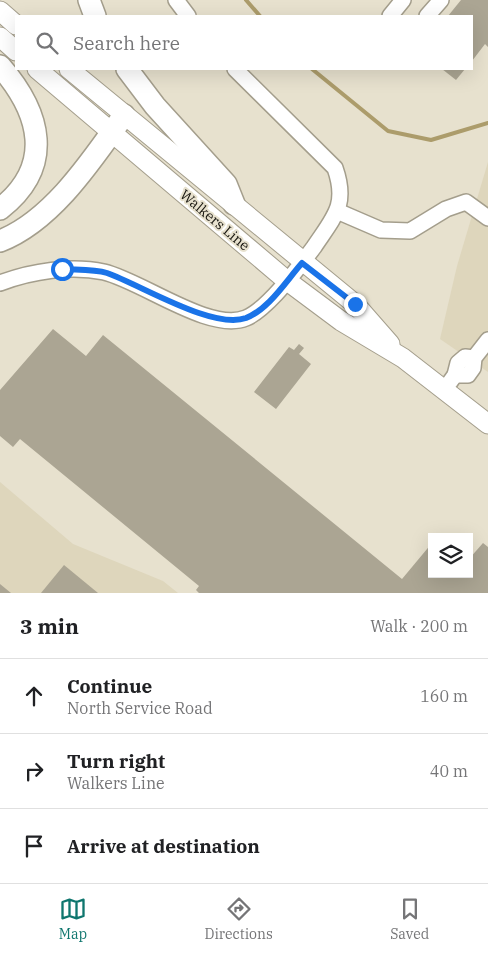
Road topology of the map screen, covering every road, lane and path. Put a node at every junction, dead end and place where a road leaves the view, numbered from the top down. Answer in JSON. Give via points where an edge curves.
{"nodes":[{"id":1,"x":90,"y":0,"type":"edge"},
{"id":2,"x":176,"y":0,"type":"edge"},
{"id":3,"x":402,"y":0,"type":"edge"},
{"id":4,"x":441,"y":0,"type":"edge"},
{"id":5,"x":0,"y":11,"type":"edge"},
{"id":6,"x":95,"y":15,"type":"edge"},
{"id":7,"x":187,"y":15,"type":"edge"},
{"id":8,"x":391,"y":15,"type":"edge"},
{"id":9,"x":428,"y":15,"type":"edge"},
{"id":10,"x":15,"y":24,"type":"edge"},
{"id":11,"x":0,"y":37,"type":"edge"},
{"id":12,"x":15,"y":50,"type":"edge"},
{"id":13,"x":0,"y":66,"type":"edge"},
{"id":14,"x":38,"y":70,"type":"edge"},
{"id":15,"x":69,"y":70,"type":"edge"},
{"id":16,"x":128,"y":70,"type":"edge"},
{"id":17,"x":236,"y":70,"type":"edge"},
{"id":18,"x":124,"y":115,"type":"junction"},
{"id":19,"x":112,"y":133,"type":"junction"},
{"id":20,"x":234,"y":204,"type":"junction"},
{"id":21,"x":0,"y":209,"type":"edge"},
{"id":22,"x":337,"y":211,"type":"junction"},
{"id":23,"x":488,"y":218,"type":"edge"},
{"id":24,"x":0,"y":241,"type":"edge"},
{"id":25,"x":302,"y":263,"type":"junction"},
{"id":26,"x":286,"y":280,"type":"junction"},
{"id":27,"x":0,"y":283,"type":"edge"},
{"id":28,"x":488,"y":340,"type":"edge"},
{"id":29,"x":403,"y":358,"type":"junction"},
{"id":30,"x":450,"y":382,"type":"junction"},
{"id":31,"x":488,"y":424,"type":"edge"}],
"edges":[{"from":1,"to":6,"type":"highway"},
{"from":2,"to":7,"type":"street"},
{"from":3,"to":8,"type":"street"},
{"from":4,"to":9,"type":"street"},
{"from":5,"to":10,"type":"main road"},
{"from":11,"to":12,"type":"main road"},
{"from":13,"to":21,"type":"highway","via":[[24,98],[34,120],[37,141],[28,180]]},
{"from":14,"to":19,"type":"main road","name":"Walkers Line"},
{"from":15,"to":18,"type":"main road","name":"Walkers Line"},
{"from":16,"to":20,"type":"highway","via":[[226,184]]},
{"from":17,"to":22,"type":"street","via":[[335,168],[341,185]]},
{"from":18,"to":19,"type":"highway"},
{"from":18,"to":20,"type":"main road","name":"Walkers Line"},
{"from":19,"to":24,"type":"highway","via":[[44,213],[28,227]]},
{"from":19,"to":26,"type":"main road","name":"Walkers Line"},
{"from":20,"to":25,"type":"main road","name":"Walkers Line"},
{"from":22,"to":23,"type":"street","via":[[380,230],[410,231],[446,209],[466,202]]},
{"from":22,"to":25,"type":"street"},
{"from":25,"to":26,"type":"street"},
{"from":25,"to":29,"type":"main road","name":"Walkers Line","via":[[355,304]]},
{"from":26,"to":27,"type":"street","via":[[269,302],[247,318],[224,321],[163,299],[105,272],[62,269]]},
{"from":26,"to":29,"type":"main road","name":"Walkers Line","via":[[341,322]]},
{"from":28,"to":30,"type":"street","via":[[474,358],[465,357],[458,363]]},
{"from":29,"to":30,"type":"main road","name":"Walkers Line"},
{"from":30,"to":31,"type":"main road","name":"Walkers Line"}]}
